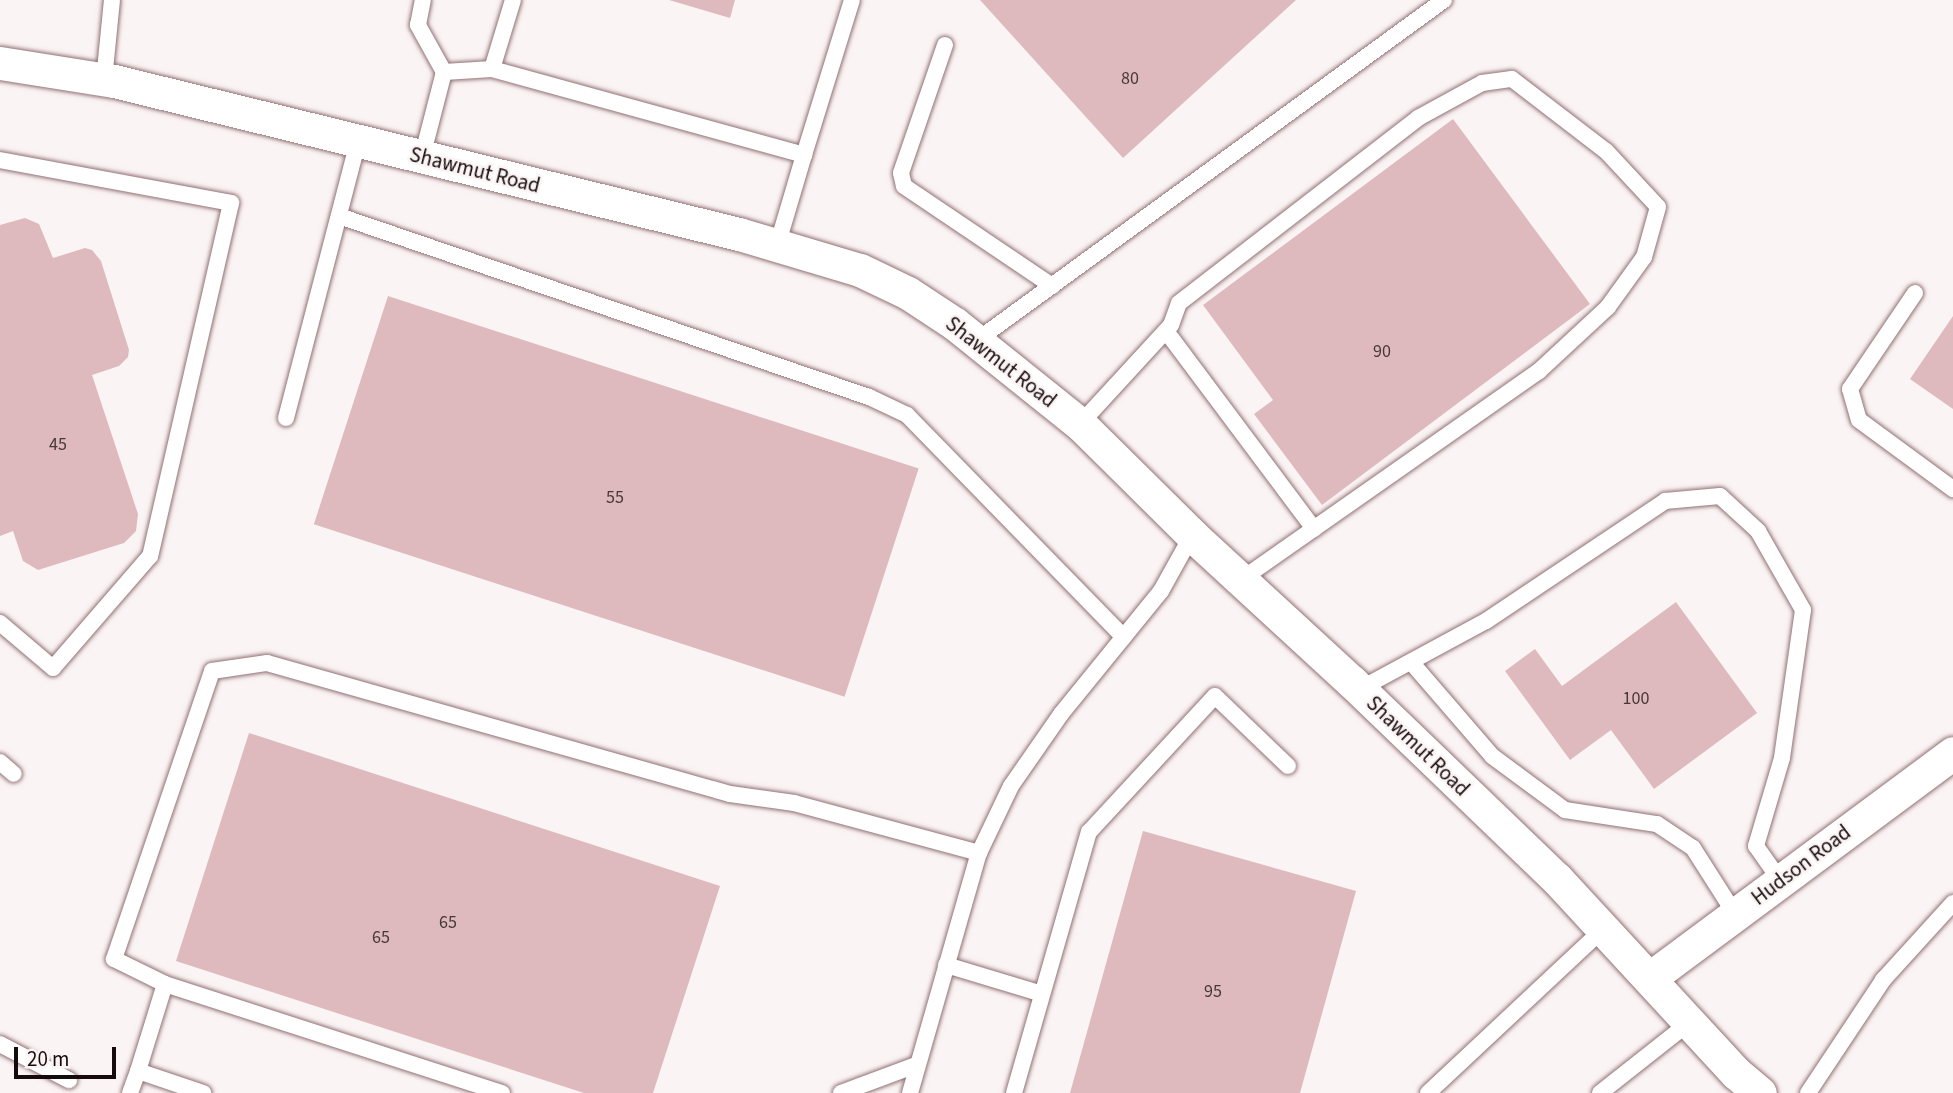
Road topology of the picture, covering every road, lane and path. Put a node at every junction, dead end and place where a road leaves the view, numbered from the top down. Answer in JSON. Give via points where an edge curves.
{"nodes":[{"id":1,"x":112,"y":0,"type":"edge"},
{"id":2,"x":423,"y":0,"type":"edge"},
{"id":3,"x":513,"y":0,"type":"edge"},
{"id":4,"x":852,"y":0,"type":"edge"},
{"id":5,"x":1444,"y":0,"type":"edge"},
{"id":6,"x":945,"y":45,"type":"dead end"},
{"id":7,"x":0,"y":63,"type":"edge"},
{"id":8,"x":492,"y":69,"type":"junction"},
{"id":9,"x":444,"y":72,"type":"junction"},
{"id":10,"x":104,"y":80,"type":"junction"},
{"id":11,"x":358,"y":141,"type":"junction"},
{"id":12,"x":804,"y":155,"type":"junction"},
{"id":13,"x":422,"y":157,"type":"junction"},
{"id":14,"x":0,"y":160,"type":"edge"},
{"id":15,"x":339,"y":216,"type":"junction"},
{"id":16,"x":777,"y":246,"type":"junction"},
{"id":17,"x":1052,"y":286,"type":"junction"},
{"id":18,"x":1915,"y":293,"type":"dead end"},
{"id":19,"x":1166,"y":331,"type":"junction"},
{"id":20,"x":976,"y":341,"type":"junction"},
{"id":21,"x":286,"y":418,"type":"dead end"},
{"id":22,"x":1080,"y":424,"type":"junction"},
{"id":23,"x":1953,"y":489,"type":"edge"},
{"id":24,"x":1314,"y":529,"type":"junction"},
{"id":25,"x":1192,"y":536,"type":"junction"},
{"id":26,"x":1240,"y":580,"type":"junction"},
{"id":27,"x":0,"y":624,"type":"edge"},
{"id":28,"x":1125,"y":636,"type":"junction"},
{"id":29,"x":1411,"y":662,"type":"junction"},
{"id":30,"x":1360,"y":689,"type":"junction"},
{"id":31,"x":1953,"y":754,"type":"edge"},
{"id":32,"x":0,"y":762,"type":"edge"},
{"id":33,"x":1288,"y":766,"type":"dead end"},
{"id":34,"x":14,"y":774,"type":"dead end"},
{"id":35,"x":979,"y":852,"type":"junction"},
{"id":36,"x":1780,"y":880,"type":"junction"},
{"id":37,"x":1953,"y":903,"type":"edge"},
{"id":38,"x":1735,"y":914,"type":"junction"},
{"id":39,"x":1604,"y":929,"type":"junction"},
{"id":40,"x":946,"y":964,"type":"junction"},
{"id":41,"x":1650,"y":978,"type":"junction"},
{"id":42,"x":165,"y":984,"type":"junction"},
{"id":43,"x":1042,"y":994,"type":"junction"},
{"id":44,"x":1690,"y":1022,"type":"junction"},
{"id":45,"x":0,"y":1044,"type":"edge"},
{"id":46,"x":916,"y":1065,"type":"junction"},
{"id":47,"x":138,"y":1071,"type":"junction"},
{"id":48,"x":69,"y":1080,"type":"dead end"},
{"id":49,"x":130,"y":1093,"type":"edge"},
{"id":50,"x":203,"y":1093,"type":"edge"},
{"id":51,"x":502,"y":1093,"type":"edge"},
{"id":52,"x":841,"y":1093,"type":"edge"},
{"id":53,"x":910,"y":1093,"type":"edge"},
{"id":54,"x":1014,"y":1093,"type":"edge"},
{"id":55,"x":1428,"y":1093,"type":"edge"},
{"id":56,"x":1600,"y":1093,"type":"edge"},
{"id":57,"x":1760,"y":1093,"type":"edge"},
{"id":58,"x":1808,"y":1093,"type":"edge"}],
"edges":[{"from":1,"to":10,"type":"lane"},
{"from":2,"to":9,"type":"lane","via":[[418,24]]},
{"from":3,"to":8,"type":"lane"},
{"from":4,"to":12,"type":"lane"},
{"from":5,"to":17,"type":"lane"},
{"from":6,"to":17,"type":"lane","via":[[901,173],[904,186]]},
{"from":7,"to":10,"type":"street","name":"Shawmut Road"},
{"from":8,"to":9,"type":"lane"},
{"from":8,"to":12,"type":"lane"},
{"from":9,"to":13,"type":"lane"},
{"from":10,"to":11,"type":"street","name":"Shawmut Road"},
{"from":11,"to":13,"type":"street","name":"Shawmut Road"},
{"from":11,"to":15,"type":"lane"},
{"from":12,"to":16,"type":"lane"},
{"from":13,"to":16,"type":"street","name":"Shawmut Road"},
{"from":14,"to":27,"type":"lane","via":[[231,203],[150,556],[53,668]]},
{"from":15,"to":21,"type":"lane"},
{"from":15,"to":28,"type":"lane","via":[[869,397],[907,415]]},
{"from":16,"to":20,"type":"street","name":"Shawmut Road","via":[[860,270],[908,293]]},
{"from":17,"to":20,"type":"lane"},
{"from":18,"to":23,"type":"lane","via":[[1850,389],[1859,421]]},
{"from":19,"to":22,"type":"lane"},
{"from":19,"to":24,"type":"lane"},
{"from":19,"to":24,"type":"lane","via":[[1179,303],[1418,118],[1482,83],[1512,79],[1606,151],[1658,207],[1637,267],[1608,307],[1539,372]]},
{"from":20,"to":22,"type":"street","name":"Shawmut Road"},
{"from":22,"to":25,"type":"street","name":"Shawmut Road"},
{"from":24,"to":26,"type":"lane"},
{"from":25,"to":26,"type":"street","name":"Shawmut Road"},
{"from":25,"to":28,"type":"lane","via":[[1161,592]]},
{"from":26,"to":30,"type":"street","name":"Shawmut Road"},
{"from":28,"to":35,"type":"lane","via":[[1061,714],[1011,786]]},
{"from":29,"to":30,"type":"lane"},
{"from":29,"to":36,"type":"lane","via":[[1486,621],[1665,501],[1720,496],[1758,531],[1803,610],[1782,758],[1756,846]]},
{"from":29,"to":38,"type":"lane","via":[[1492,756],[1565,810],[1657,824],[1693,848]]},
{"from":30,"to":39,"type":"street","name":"Shawmut Road"},
{"from":31,"to":36,"type":"street","name":"Hudson Road"},
{"from":32,"to":34,"type":"lane"},
{"from":33,"to":43,"type":"lane","via":[[1215,696],[1088,832]]},
{"from":35,"to":40,"type":"lane"},
{"from":35,"to":42,"type":"lane","via":[[794,803],[730,794],[267,663],[212,671],[114,959]]},
{"from":36,"to":38,"type":"street","name":"Hudson Road"},
{"from":37,"to":58,"type":"lane","via":[[1883,980]]},
{"from":38,"to":41,"type":"street","name":"Hudson Road"},
{"from":39,"to":41,"type":"street","name":"Shawmut Road"},
{"from":39,"to":55,"type":"lane"},
{"from":40,"to":43,"type":"lane"},
{"from":40,"to":46,"type":"lane"},
{"from":41,"to":44,"type":"street","name":"Shawmut Road"},
{"from":42,"to":47,"type":"lane"},
{"from":42,"to":51,"type":"lane"},
{"from":43,"to":54,"type":"lane"},
{"from":44,"to":56,"type":"lane"},
{"from":44,"to":57,"type":"street","name":"Shawmut Road"},
{"from":45,"to":48,"type":"lane"},
{"from":46,"to":52,"type":"lane"},
{"from":46,"to":53,"type":"lane"},
{"from":47,"to":49,"type":"lane"},
{"from":47,"to":50,"type":"lane"}]}
